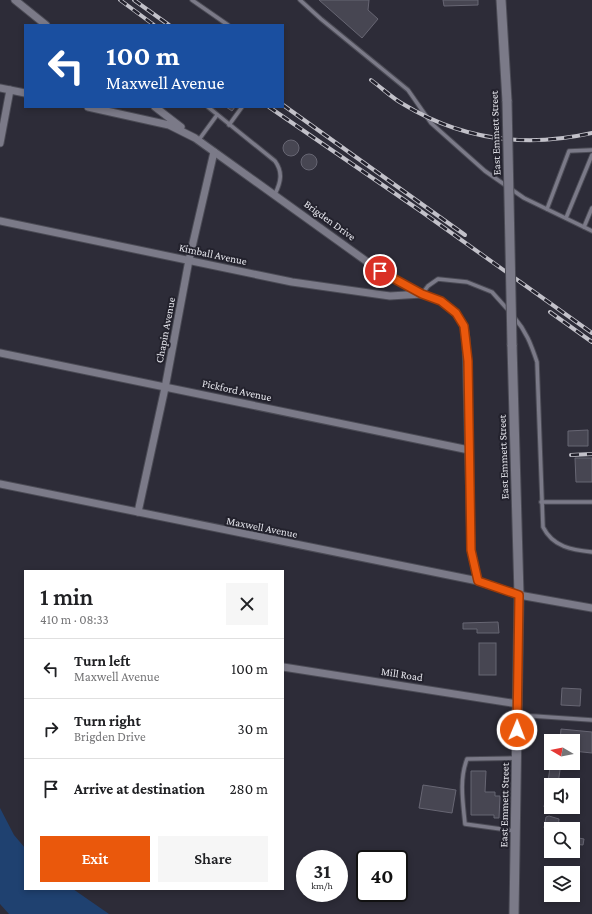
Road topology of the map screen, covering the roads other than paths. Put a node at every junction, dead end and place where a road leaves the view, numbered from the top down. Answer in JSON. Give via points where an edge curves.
{"nodes":[{"id":1,"x":15,"y":0,"type":"edge"},
{"id":2,"x":192,"y":0,"type":"edge"},
{"id":3,"x":300,"y":0,"type":"edge"},
{"id":4,"x":502,"y":0,"type":"edge"},
{"id":5,"x":45,"y":24,"type":"edge"},
{"id":6,"x":227,"y":24,"type":"edge"},
{"id":7,"x":0,"y":88,"type":"edge"},
{"id":8,"x":10,"y":90,"type":"junction"},
{"id":9,"x":24,"y":94,"type":"edge"},
{"id":10,"x":93,"y":108,"type":"edge"},
{"id":11,"x":156,"y":108,"type":"edge"},
{"id":12,"x":209,"y":108,"type":"edge"},
{"id":13,"x":241,"y":108,"type":"edge"},
{"id":14,"x":217,"y":115,"type":"junction"},
{"id":15,"x":229,"y":124,"type":"junction"},
{"id":16,"x":197,"y":139,"type":"junction"},
{"id":17,"x":0,"y":143,"type":"edge"},
{"id":18,"x":592,"y":150,"type":"edge"},
{"id":19,"x":214,"y":152,"type":"junction"},
{"id":20,"x":592,"y":155,"type":"edge"},
{"id":21,"x":275,"y":194,"type":"junction"},
{"id":22,"x":592,"y":208,"type":"edge"},
{"id":23,"x":547,"y":209,"type":"junction"},
{"id":24,"x":566,"y":218,"type":"junction"},
{"id":25,"x":0,"y":221,"type":"edge"},
{"id":26,"x":584,"y":227,"type":"junction"},
{"id":27,"x":592,"y":231,"type":"edge"},
{"id":28,"x":189,"y":260,"type":"junction"},
{"id":29,"x":422,"y":294,"type":"junction"},
{"id":30,"x":0,"y":353,"type":"edge"},
{"id":31,"x":165,"y":388,"type":"junction"},
{"id":32,"x":469,"y":450,"type":"junction"},
{"id":33,"x":0,"y":484,"type":"edge"},
{"id":34,"x":541,"y":502,"type":"junction"},
{"id":35,"x":592,"y":502,"type":"edge"},
{"id":36,"x":138,"y":512,"type":"junction"},
{"id":37,"x":592,"y":552,"type":"edge"},
{"id":38,"x":478,"y":581,"type":"junction"},
{"id":39,"x":519,"y":595,"type":"junction"},
{"id":40,"x":592,"y":608,"type":"edge"},
{"id":41,"x":284,"y":667,"type":"edge"},
{"id":42,"x":518,"y":704,"type":"junction"},
{"id":43,"x":518,"y":715,"type":"junction"},
{"id":44,"x":592,"y":720,"type":"edge"},
{"id":45,"x":517,"y":758,"type":"junction"},
{"id":46,"x":516,"y":831,"type":"junction"},
{"id":47,"x":514,"y":914,"type":"edge"}],
"edges":[{"from":1,"to":5,"type":"street"},
{"from":2,"to":6,"type":"lane"},
{"from":3,"to":23,"type":"lane","via":[[408,90],[431,124],[458,147],[498,180],[524,198]]},
{"from":4,"to":39,"type":"street","name":"East Emmett Street","bridge":true,"via":[[507,101]]},
{"from":7,"to":8,"type":"street"},
{"from":8,"to":9,"type":"street"},
{"from":8,"to":17,"type":"street"},
{"from":10,"to":16,"type":"street","name":"Brigden Drive","via":[[169,124]]},
{"from":11,"to":16,"type":"street"},
{"from":12,"to":14,"type":"lane"},
{"from":13,"to":15,"type":"lane"},
{"from":14,"to":15,"type":"lane"},
{"from":14,"to":16,"type":"lane"},
{"from":15,"to":21,"type":"lane","via":[[276,161],[280,167],[280,183]]},
{"from":16,"to":19,"type":"street","name":"Brigden Drive"},
{"from":18,"to":23,"type":"lane","via":[[570,151]]},
{"from":19,"to":21,"type":"street","name":"Brigden Drive"},
{"from":19,"to":28,"type":"street","name":"Chapin Avenue"},
{"from":20,"to":24,"type":"lane"},
{"from":21,"to":29,"type":"street","name":"Brigden Drive","via":[[376,267]]},
{"from":22,"to":26,"type":"lane"},
{"from":23,"to":24,"type":"lane"},
{"from":24,"to":26,"type":"lane"},
{"from":25,"to":28,"type":"street","name":"Kimball Avenue"},
{"from":26,"to":27,"type":"lane"},
{"from":28,"to":29,"type":"street","name":"Kimball Avenue","via":[[347,291],[390,296]]},
{"from":28,"to":31,"type":"street","name":"Chapin Avenue"},
{"from":29,"to":32,"type":"street","name":"Brigden Drive","via":[[441,301],[456,313],[464,326],[468,361]]},
{"from":29,"to":34,"type":"lane","via":[[428,286],[438,280],[467,282],[492,292],[525,330],[537,362]]},
{"from":30,"to":31,"type":"street","name":"Pickford Avenue"},
{"from":31,"to":32,"type":"street","name":"Pickford Avenue"},
{"from":31,"to":36,"type":"street","name":"Chapin Avenue"},
{"from":32,"to":38,"type":"street","name":"Brigden Drive","via":[[471,550]]},
{"from":33,"to":36,"type":"street","name":"Maxwell Avenue"},
{"from":34,"to":35,"type":"lane"},
{"from":34,"to":37,"type":"lane","via":[[542,520],[547,535],[562,546]]},
{"from":36,"to":38,"type":"street","name":"Maxwell Avenue"},
{"from":38,"to":39,"type":"street","name":"Maxwell Avenue"},
{"from":39,"to":40,"type":"street","name":"Maxwell Avenue"},
{"from":39,"to":42,"type":"street","name":"East Emmett Street"},
{"from":41,"to":42,"type":"street","name":"Mill Road"},
{"from":42,"to":43,"type":"street","name":"East Emmett Street"},
{"from":43,"to":44,"type":"lane"},
{"from":43,"to":45,"type":"street","name":"East Emmett Street"},
{"from":45,"to":46,"type":"street","name":"East Emmett Street"},
{"from":45,"to":46,"type":"lane","via":[[468,759],[463,772],[462,797],[465,824]]},
{"from":46,"to":47,"type":"street","name":"East Emmett Street"}]}
